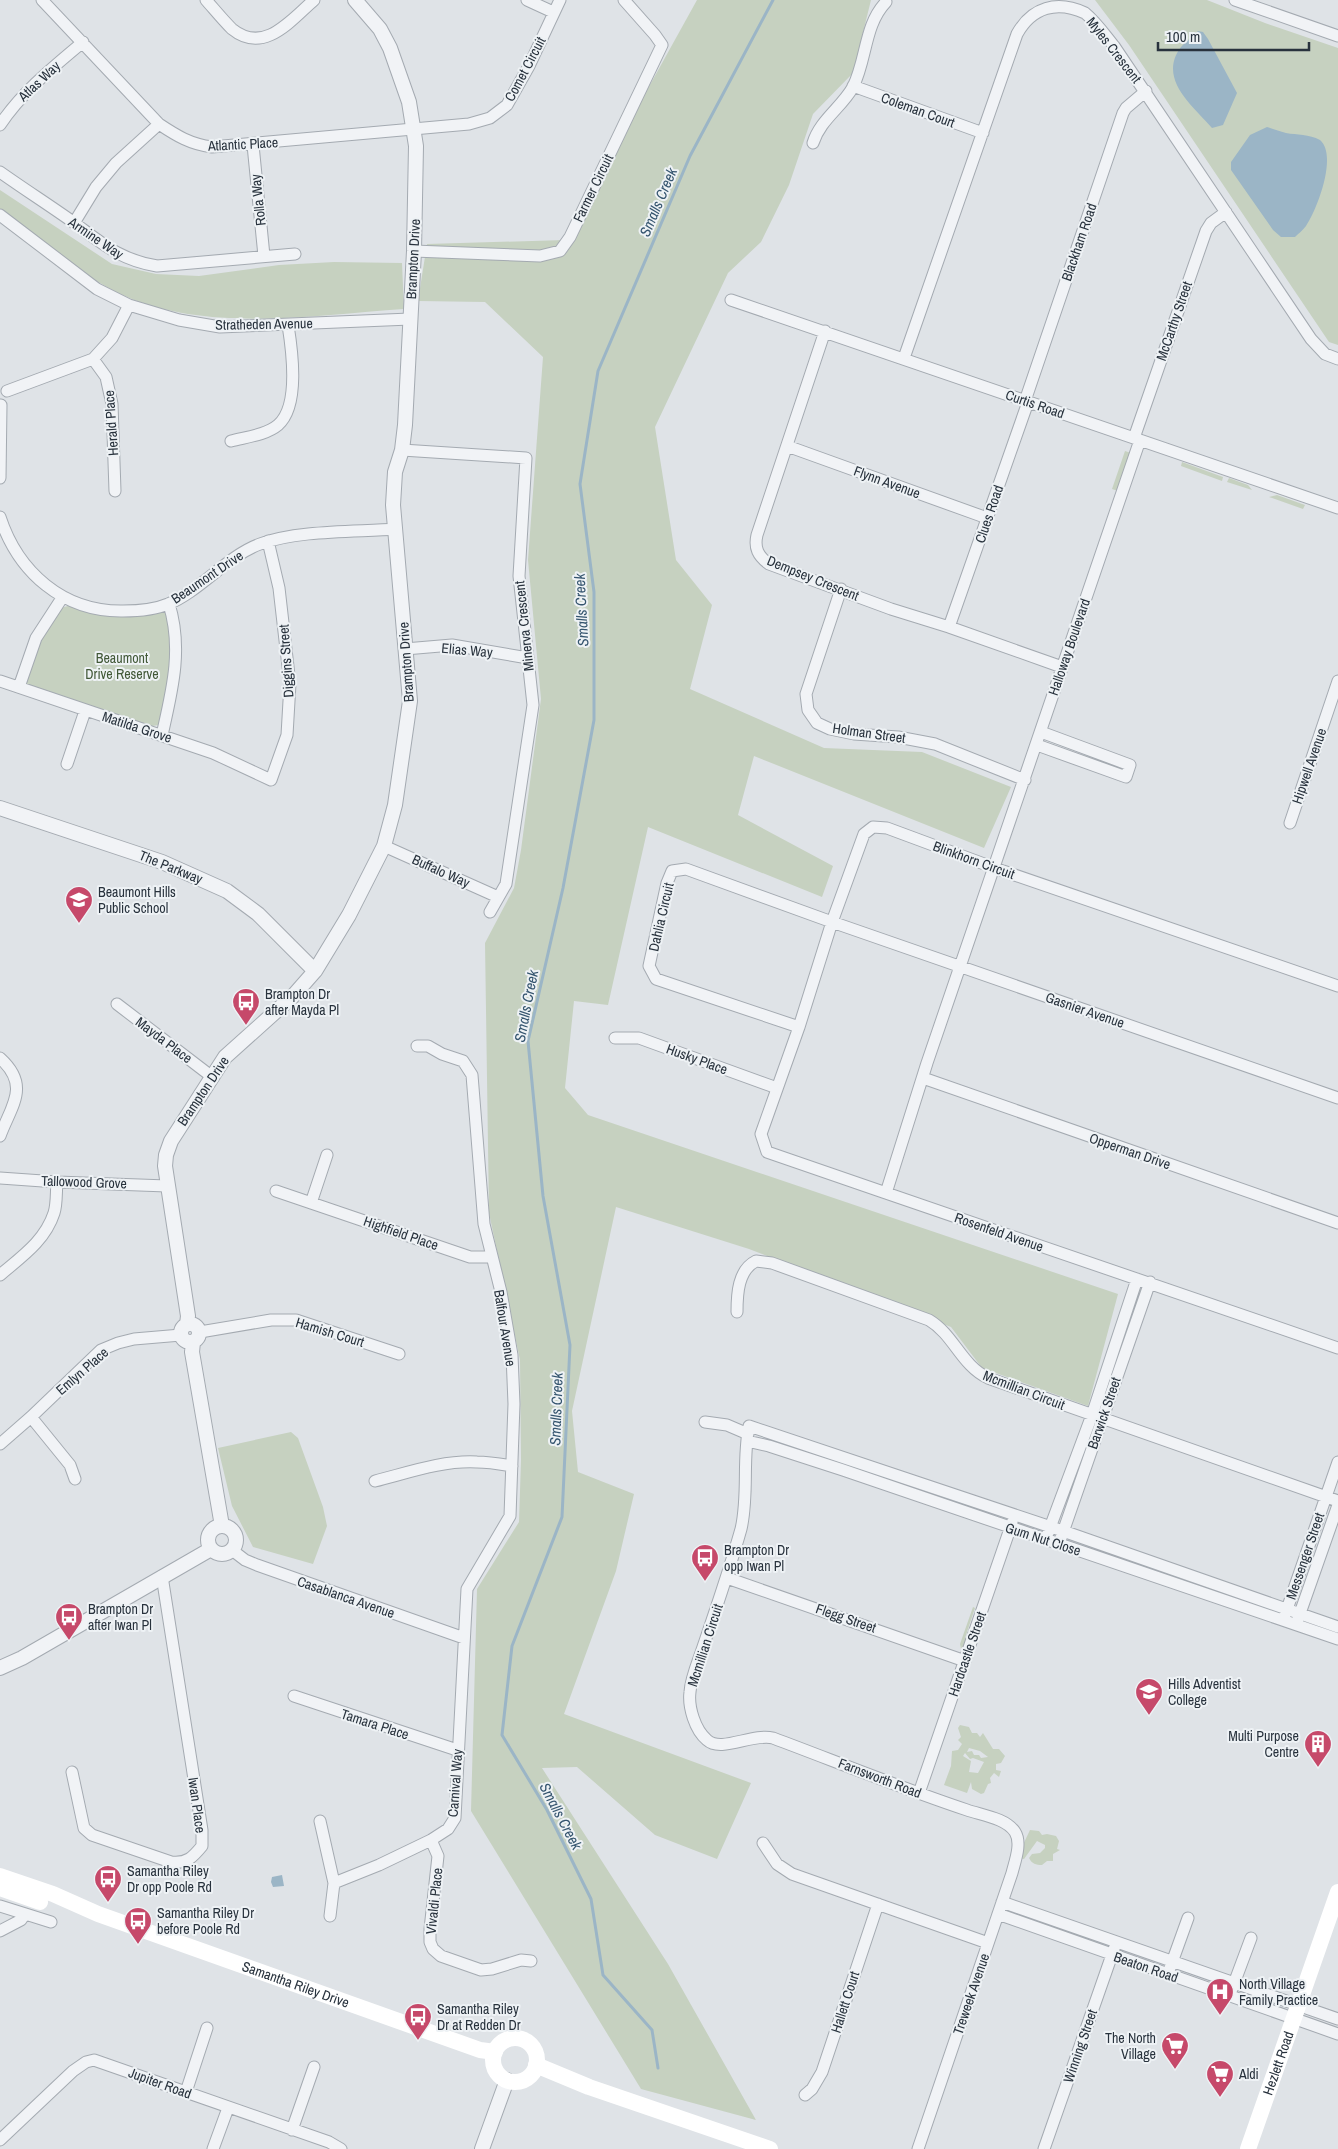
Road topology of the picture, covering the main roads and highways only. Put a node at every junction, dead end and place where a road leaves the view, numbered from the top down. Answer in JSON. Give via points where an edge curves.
{"nodes":[{"id":1,"x":0,"y":1876,"type":"edge"},
{"id":2,"x":0,"y":1888,"type":"edge"},
{"id":3,"x":1338,"y":1892,"type":"edge"},
{"id":4,"x":98,"y":1914,"type":"junction"},
{"id":5,"x":494,"y":2052,"type":"junction"},
{"id":6,"x":536,"y":2065,"type":"junction"},
{"id":7,"x":770,"y":2149,"type":"edge"},
{"id":8,"x":1248,"y":2149,"type":"edge"}],
"edges":[{"from":1,"to":4,"type":"main road","name":"Samantha Riley Drive"},
{"from":2,"to":4,"type":"main road","name":"Samantha Riley Drive","via":[[52,1906]]},
{"from":3,"to":8,"type":"main road","name":"Hezlett Road"},
{"from":4,"to":5,"type":"main road","name":"Samantha Riley Drive","via":[[480,2050]]},
{"from":5,"to":6,"type":"main road","via":[[508,2039],[522,2039],[532,2046]]},
{"from":5,"to":6,"type":"main road","via":[[495,2069],[507,2080],[526,2079]]},
{"from":6,"to":7,"type":"main road","via":[[589,2087]]}]}
